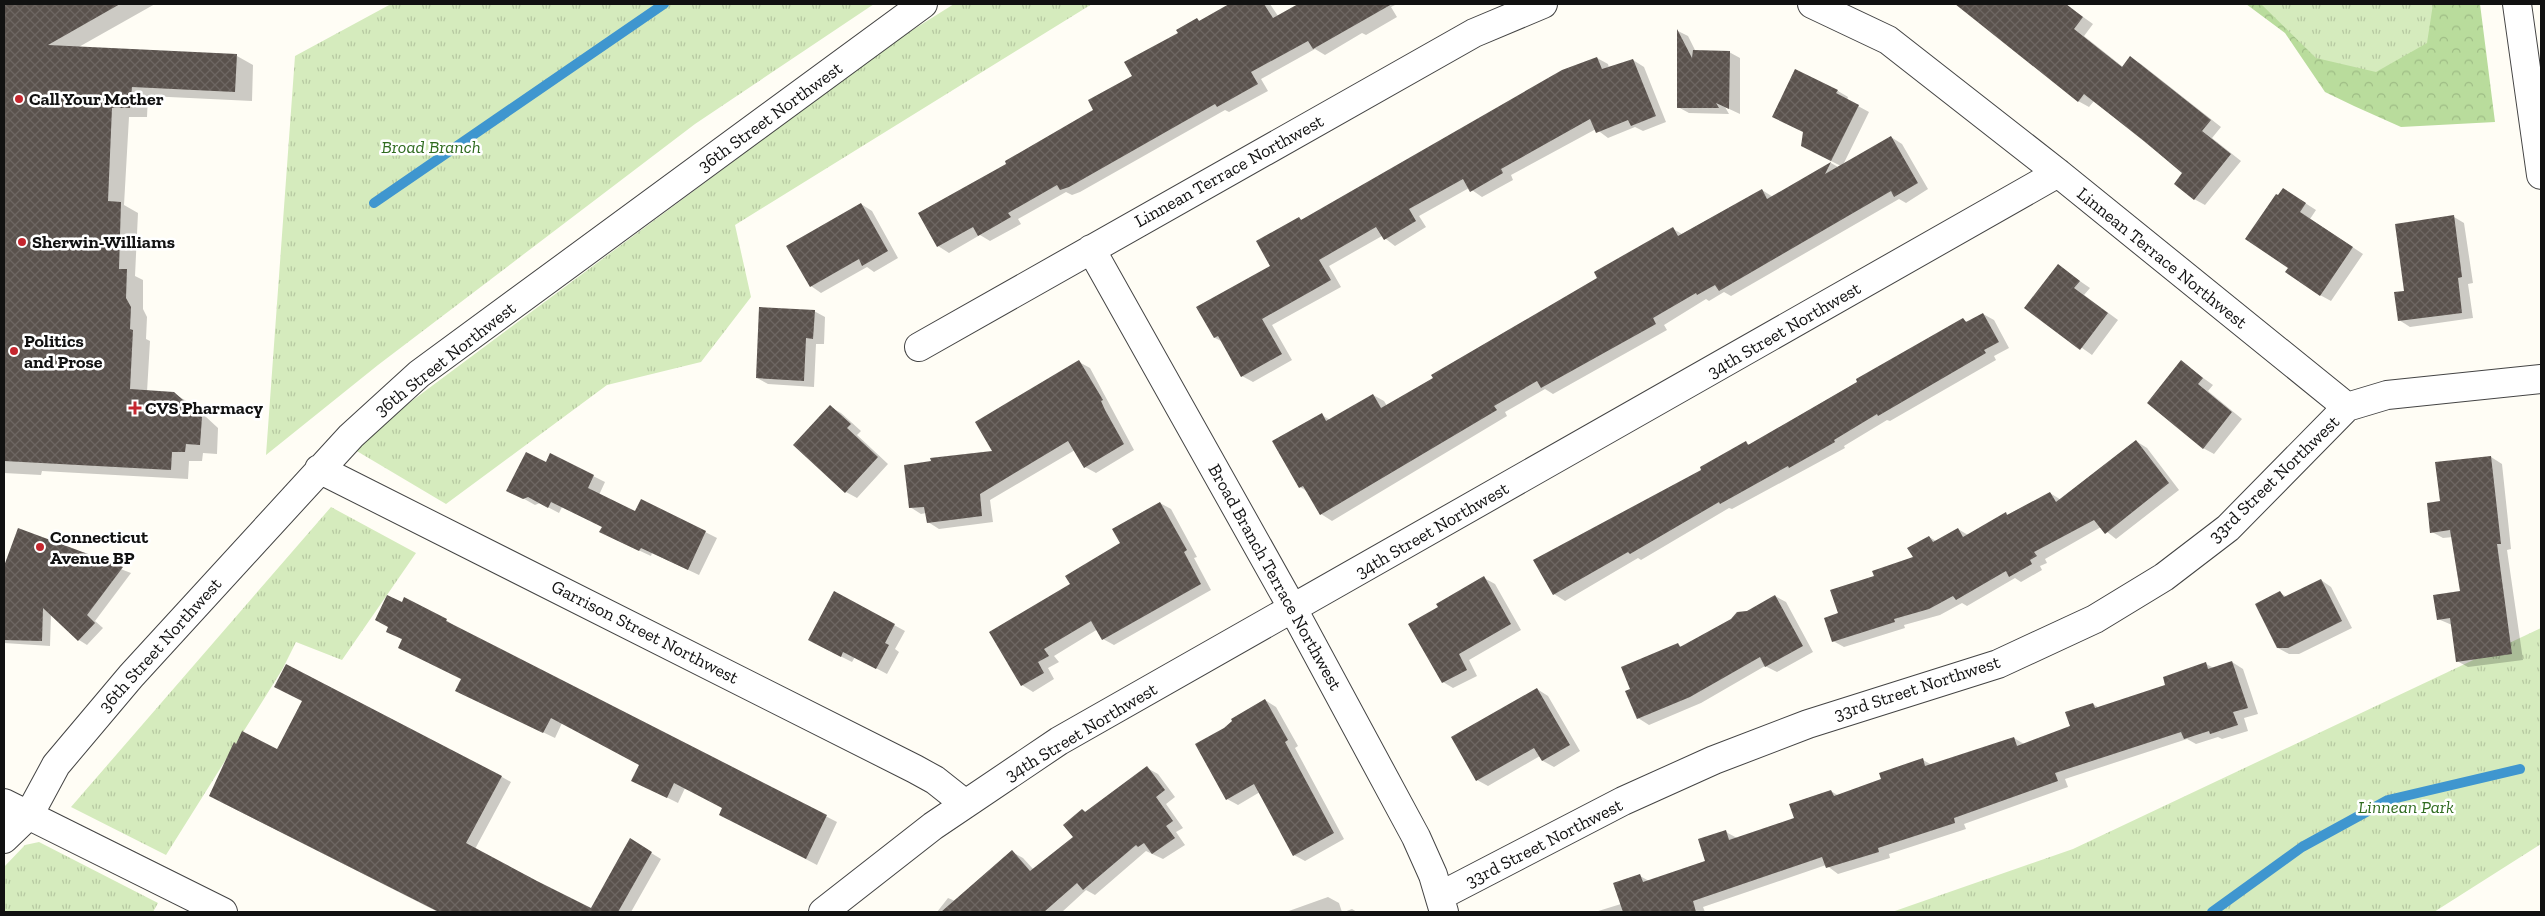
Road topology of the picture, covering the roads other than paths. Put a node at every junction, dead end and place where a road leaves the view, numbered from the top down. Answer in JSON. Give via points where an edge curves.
{"nodes":[{"id":1,"x":923,"y":4,"type":"edge"},
{"id":2,"x":1543,"y":4,"type":"edge"},
{"id":3,"x":1812,"y":4,"type":"edge"},
{"id":4,"x":2517,"y":4,"type":"edge"},
{"id":5,"x":2058,"y":174,"type":"junction"},
{"id":6,"x":2541,"y":175,"type":"edge"},
{"id":7,"x":1091,"y":250,"type":"junction"},
{"id":8,"x":919,"y":347,"type":"dead end"},
{"id":9,"x":2541,"y":379,"type":"edge"},
{"id":10,"x":2347,"y":407,"type":"junction"},
{"id":11,"x":320,"y":469,"type":"junction"},
{"id":12,"x":1293,"y":608,"type":"junction"},
{"id":13,"x":4,"y":803,"type":"edge"},
{"id":14,"x":964,"y":804,"type":"junction"},
{"id":15,"x":29,"y":815,"type":"junction"},
{"id":16,"x":4,"y":839,"type":"edge"},
{"id":17,"x":1442,"y":904,"type":"edge"},
{"id":18,"x":223,"y":912,"type":"edge"},
{"id":19,"x":823,"y":912,"type":"edge"}],
"edges":[{"from":1,"to":11,"type":"street","name":"36th Street Northwest","via":[[419,374],[372,414]]},
{"from":2,"to":7,"type":"street","name":"Linnean Terrace Northwest","via":[[1474,33]]},
{"from":3,"to":5,"type":"street","name":"Linnean Terrace Northwest","via":[[1888,40]]},
{"from":4,"to":6,"type":"street"},
{"from":5,"to":10,"type":"street","name":"Linnean Terrace Northwest"},
{"from":5,"to":12,"type":"street","name":"34th Street Northwest"},
{"from":7,"to":8,"type":"street","name":"Linnean Terrace Northwest"},
{"from":7,"to":12,"type":"street","name":"Broad Branch Terrace Northwest"},
{"from":9,"to":10,"type":"street","via":[[2387,395]]},
{"from":10,"to":17,"type":"street","name":"33rd Street Northwest","via":[[2228,528],[2164,577],[2095,619],[1998,664],[1816,721],[1714,760],[1623,801]]},
{"from":11,"to":14,"type":"street","name":"Garrison Street Northwest","via":[[915,769],[935,780]]},
{"from":11,"to":15,"type":"street","name":"36th Street Northwest","via":[[131,676],[56,765]]},
{"from":12,"to":14,"type":"street","name":"34th Street Northwest","via":[[1060,741]]},
{"from":12,"to":17,"type":"street","name":"Broad Branch Terrace Northwest","via":[[1416,837]]},
{"from":13,"to":15,"type":"street"},
{"from":14,"to":19,"type":"street","name":"34th Street Northwest"},
{"from":15,"to":16,"type":"street","name":"36th Street Northwest"},
{"from":15,"to":18,"type":"street"}]}
